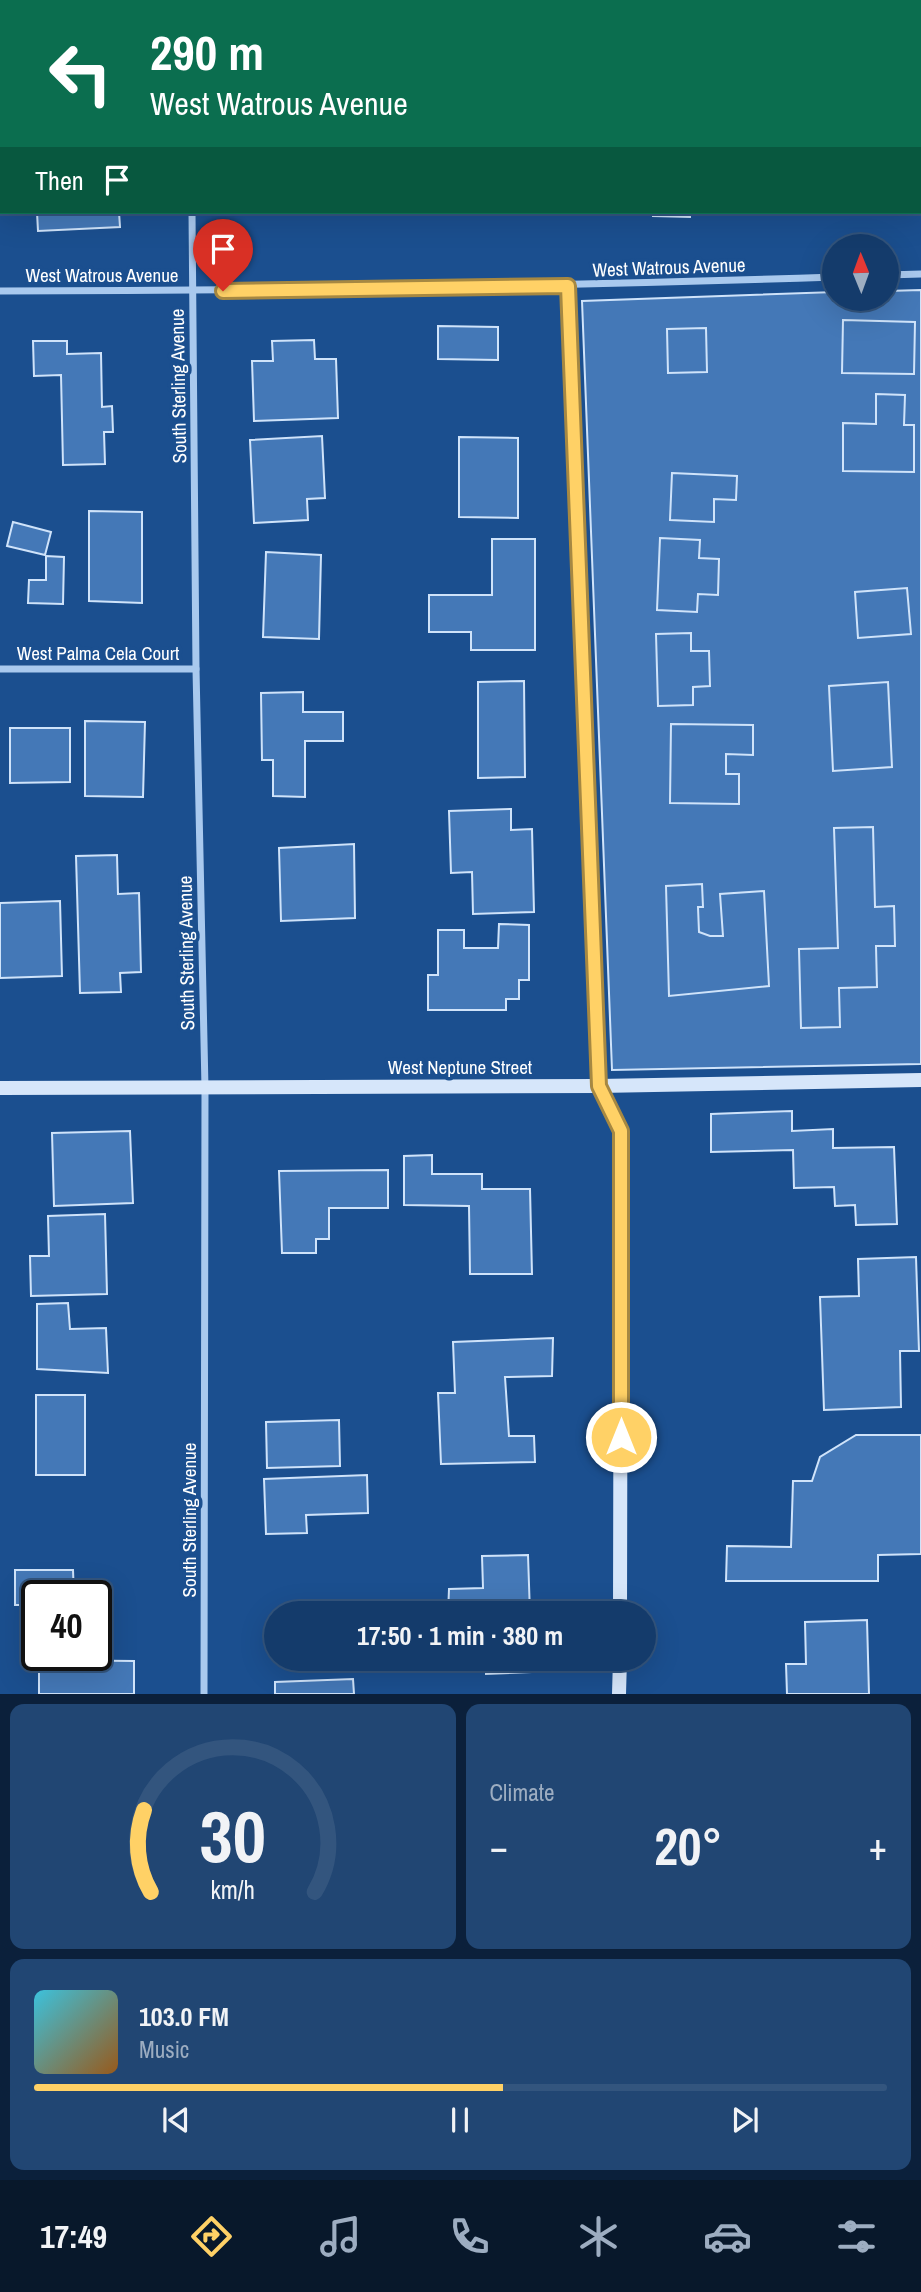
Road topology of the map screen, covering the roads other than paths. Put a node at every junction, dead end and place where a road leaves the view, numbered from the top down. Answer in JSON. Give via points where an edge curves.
{"nodes":[{"id":1,"x":192,"y":214,"type":"edge"},
{"id":2,"x":921,"y":274,"type":"edge"},
{"id":3,"x":900,"y":275,"type":"edge"},
{"id":4,"x":822,"y":277,"type":"edge"},
{"id":5,"x":568,"y":286,"type":"junction"},
{"id":6,"x":0,"y":291,"type":"edge"},
{"id":7,"x":192,"y":291,"type":"junction"},
{"id":8,"x":0,"y":669,"type":"edge"},
{"id":9,"x":196,"y":669,"type":"junction"},
{"id":10,"x":921,"y":1080,"type":"edge"},
{"id":11,"x":599,"y":1086,"type":"junction"},
{"id":12,"x":0,"y":1088,"type":"edge"},
{"id":13,"x":205,"y":1088,"type":"junction"},
{"id":14,"x":620,"y":1601,"type":"edge"},
{"id":15,"x":620,"y":1671,"type":"edge"},
{"id":16,"x":204,"y":1693,"type":"edge"},
{"id":17,"x":619,"y":1693,"type":"edge"}],
"edges":[{"from":1,"to":7,"type":"street","name":"South Sterling Avenue"},
{"from":2,"to":3,"type":"street"},
{"from":4,"to":5,"type":"street","name":"West Watrous Avenue"},
{"from":5,"to":7,"type":"street","name":"West Watrous Avenue"},
{"from":5,"to":11,"type":"street"},
{"from":6,"to":7,"type":"street","name":"West Watrous Avenue"},
{"from":7,"to":9,"type":"street","name":"South Sterling Avenue"},
{"from":8,"to":9,"type":"street","name":"West Palma Cela Court"},
{"from":9,"to":13,"type":"street","name":"South Sterling Avenue"},
{"from":10,"to":11,"type":"street","name":"West Neptune Street"},
{"from":11,"to":13,"type":"street","name":"West Neptune Street"},
{"from":11,"to":14,"type":"street","via":[[621,1131]]},
{"from":12,"to":13,"type":"street","name":"West Neptune Street"},
{"from":13,"to":16,"type":"street","name":"South Sterling Avenue"},
{"from":15,"to":17,"type":"street"}]}
